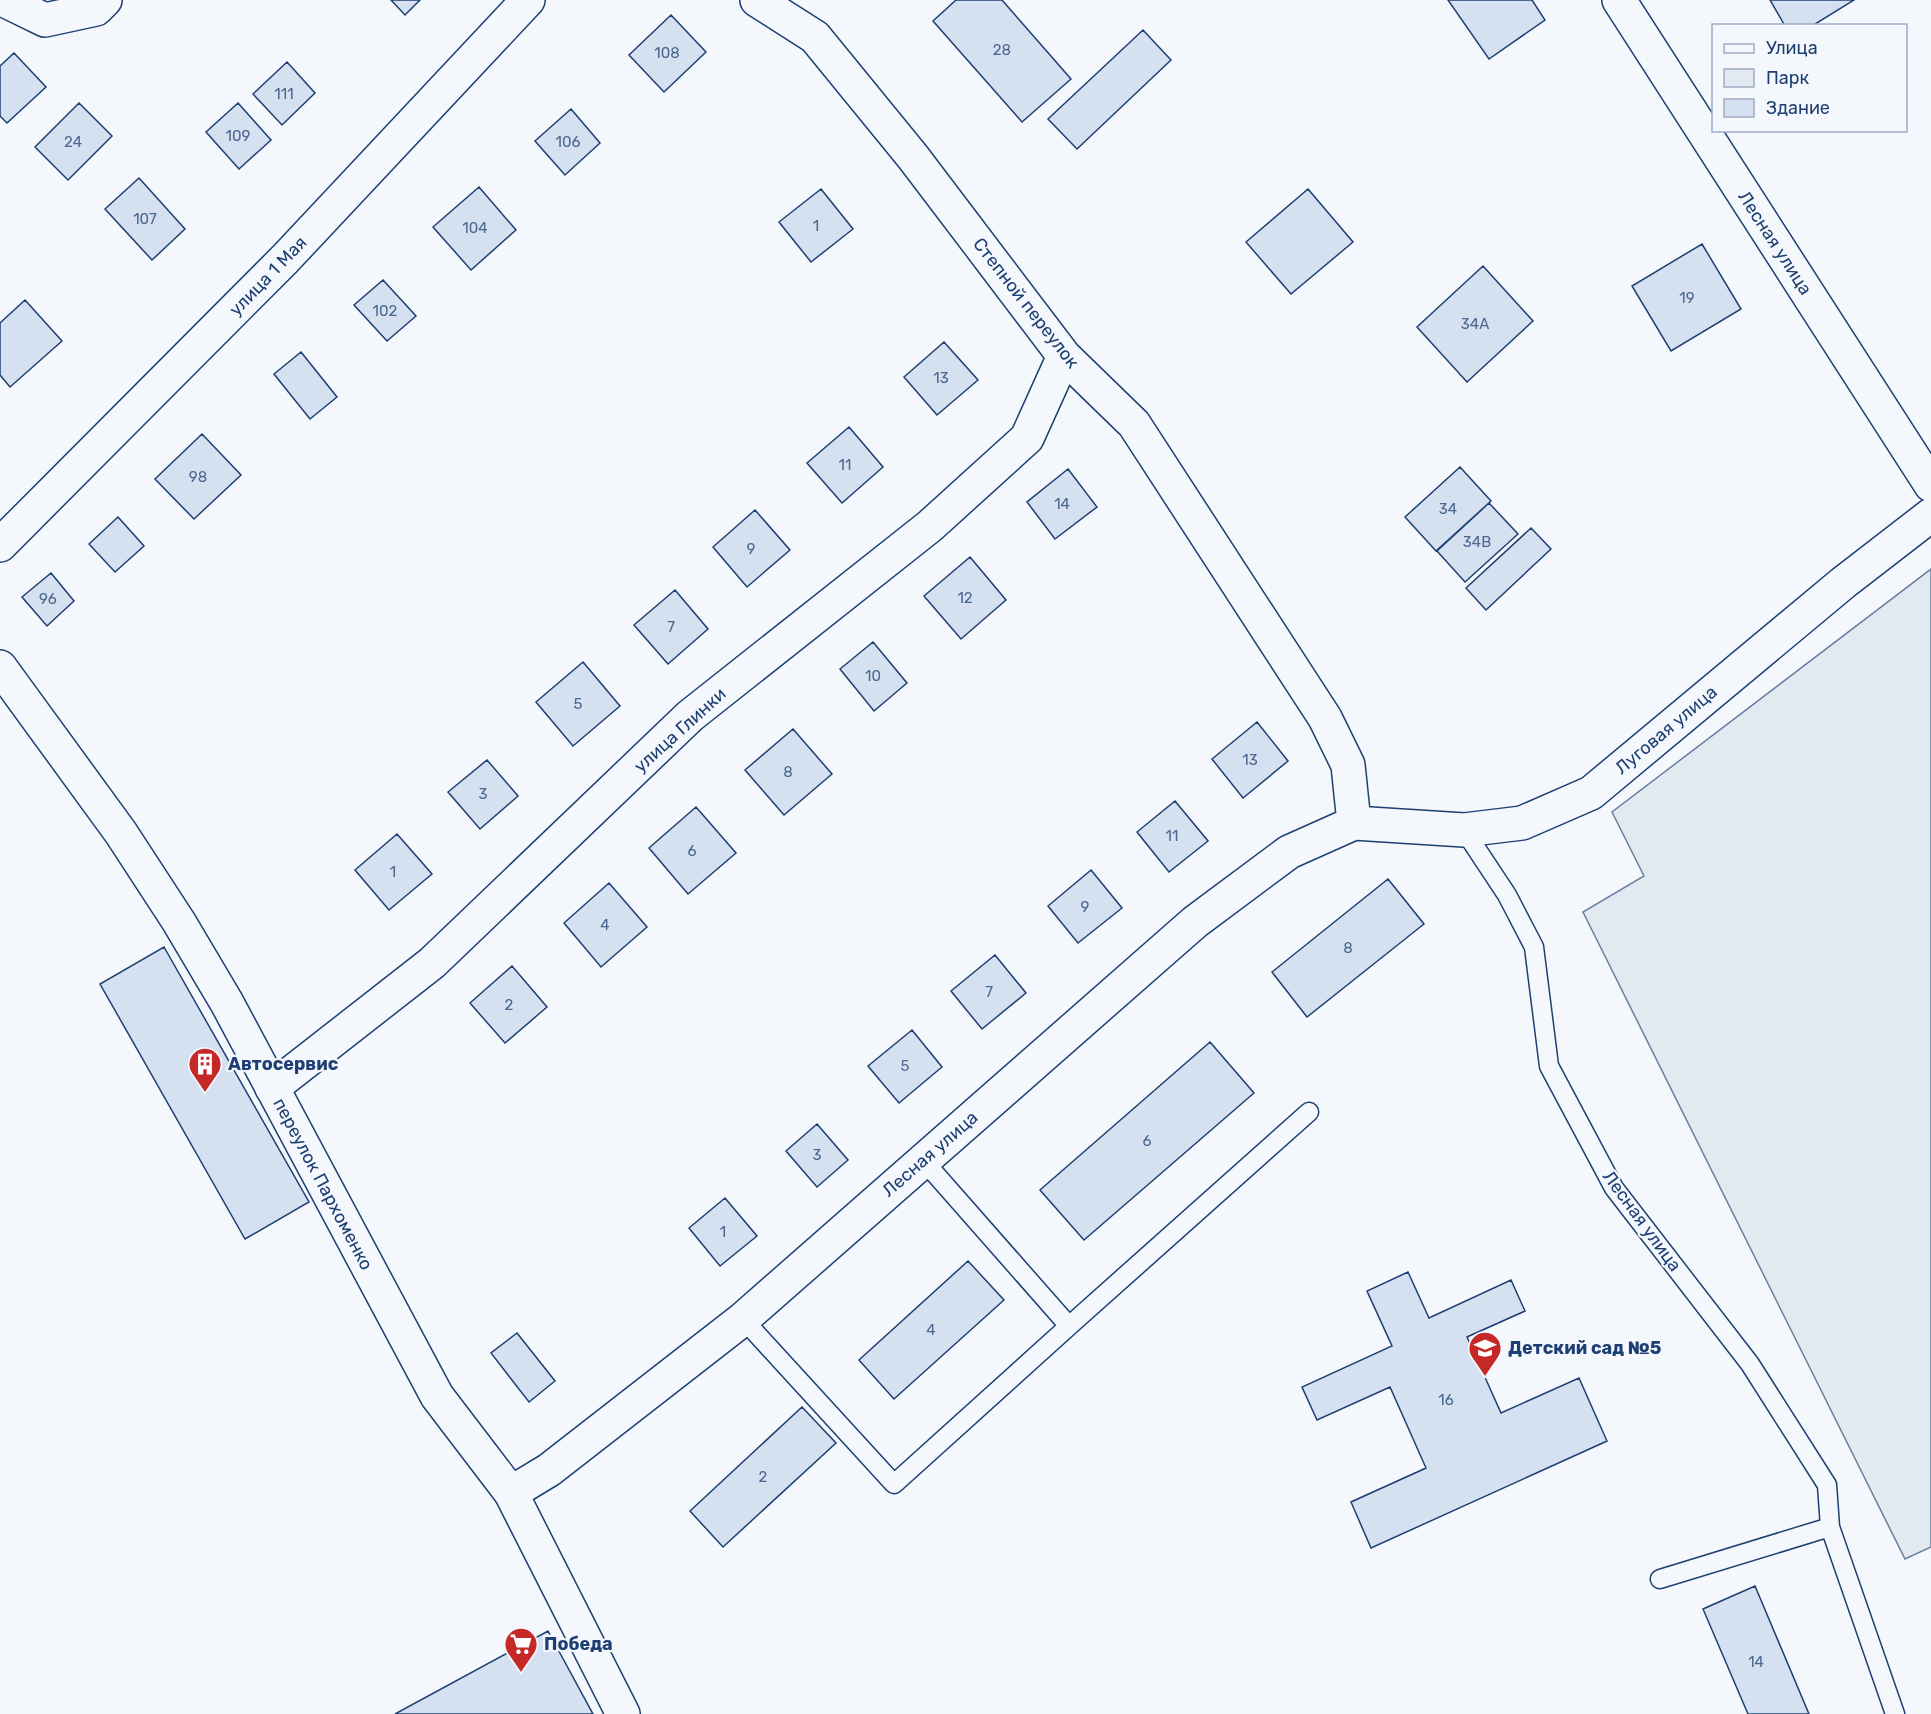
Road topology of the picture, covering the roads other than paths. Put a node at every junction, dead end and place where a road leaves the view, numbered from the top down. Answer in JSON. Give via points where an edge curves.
{"nodes":[{"id":1,"x":4,"y":0,"type":"edge"},
{"id":2,"x":105,"y":0,"type":"edge"},
{"id":3,"x":528,"y":0,"type":"edge"},
{"id":4,"x":757,"y":0,"type":"edge"},
{"id":5,"x":1619,"y":0,"type":"edge"},
{"id":6,"x":1064,"y":356,"type":"junction"},
{"id":7,"x":1931,"y":485,"type":"edge"},
{"id":8,"x":1931,"y":514,"type":"edge"},
{"id":9,"x":0,"y":545,"type":"edge"},
{"id":10,"x":0,"y":667,"type":"edge"},
{"id":11,"x":1353,"y":823,"type":"junction"},
{"id":12,"x":1464,"y":830,"type":"junction"},
{"id":13,"x":272,"y":1088,"type":"junction"},
{"id":14,"x":1309,"y":1112,"type":"dead end"},
{"id":15,"x":923,"y":1160,"type":"junction"},
{"id":16,"x":743,"y":1319,"type":"junction"},
{"id":17,"x":1069,"y":1326,"type":"junction"},
{"id":18,"x":511,"y":1493,"type":"junction"},
{"id":19,"x":1830,"y":1527,"type":"junction"},
{"id":20,"x":1660,"y":1578,"type":"dead end"},
{"id":21,"x":622,"y":1714,"type":"edge"},
{"id":22,"x":1894,"y":1714,"type":"edge"}],
"edges":[{"from":1,"to":2,"type":"street","via":[[45,20],[96,9]]},
{"from":3,"to":9,"type":"street","name":"улица 1 Мая","via":[[285,259]]},
{"from":4,"to":6,"type":"street","name":"Степной переулок","via":[[815,37],[913,157]]},
{"from":5,"to":7,"type":"street","name":"Лесная улица"},
{"from":6,"to":11,"type":"street","name":"Степной переулок","via":[[1134,424],[1325,718],[1348,765]]},
{"from":6,"to":13,"type":"street","name":"улица Глинки","via":[[1027,438],[930,526],[690,716],[432,963]]},
{"from":8,"to":12,"type":"street","name":"Луговая улица","via":[[1591,793],[1522,823]]},
{"from":10,"to":13,"type":"street","name":"переулок Пархоменко","via":[[121,833],[227,1003]]},
{"from":11,"to":12,"type":"street","name":"Луговая улица"},
{"from":11,"to":15,"type":"street","name":"Лесная улица","via":[[1289,852],[1195,922]]},
{"from":12,"to":19,"type":"lane","name":"Лесная улица","via":[[1507,895],[1534,947],[1549,1066],[1614,1188],[1750,1364],[1827,1485]]},
{"from":13,"to":18,"type":"street","name":"переулок Пархоменко","via":[[437,1396]]},
{"from":14,"to":17,"type":"lane"},
{"from":15,"to":16,"type":"street","name":"Лесная улица"},
{"from":15,"to":17,"type":"lane"},
{"from":16,"to":17,"type":"lane","via":[[894,1484]]},
{"from":16,"to":18,"type":"street","name":"Лесная улица","via":[[549,1470]]},
{"from":18,"to":21,"type":"street","name":"переулок Пархоменко"},
{"from":19,"to":20,"type":"lane"},
{"from":19,"to":22,"type":"lane","name":"Лесная улица"}]}
